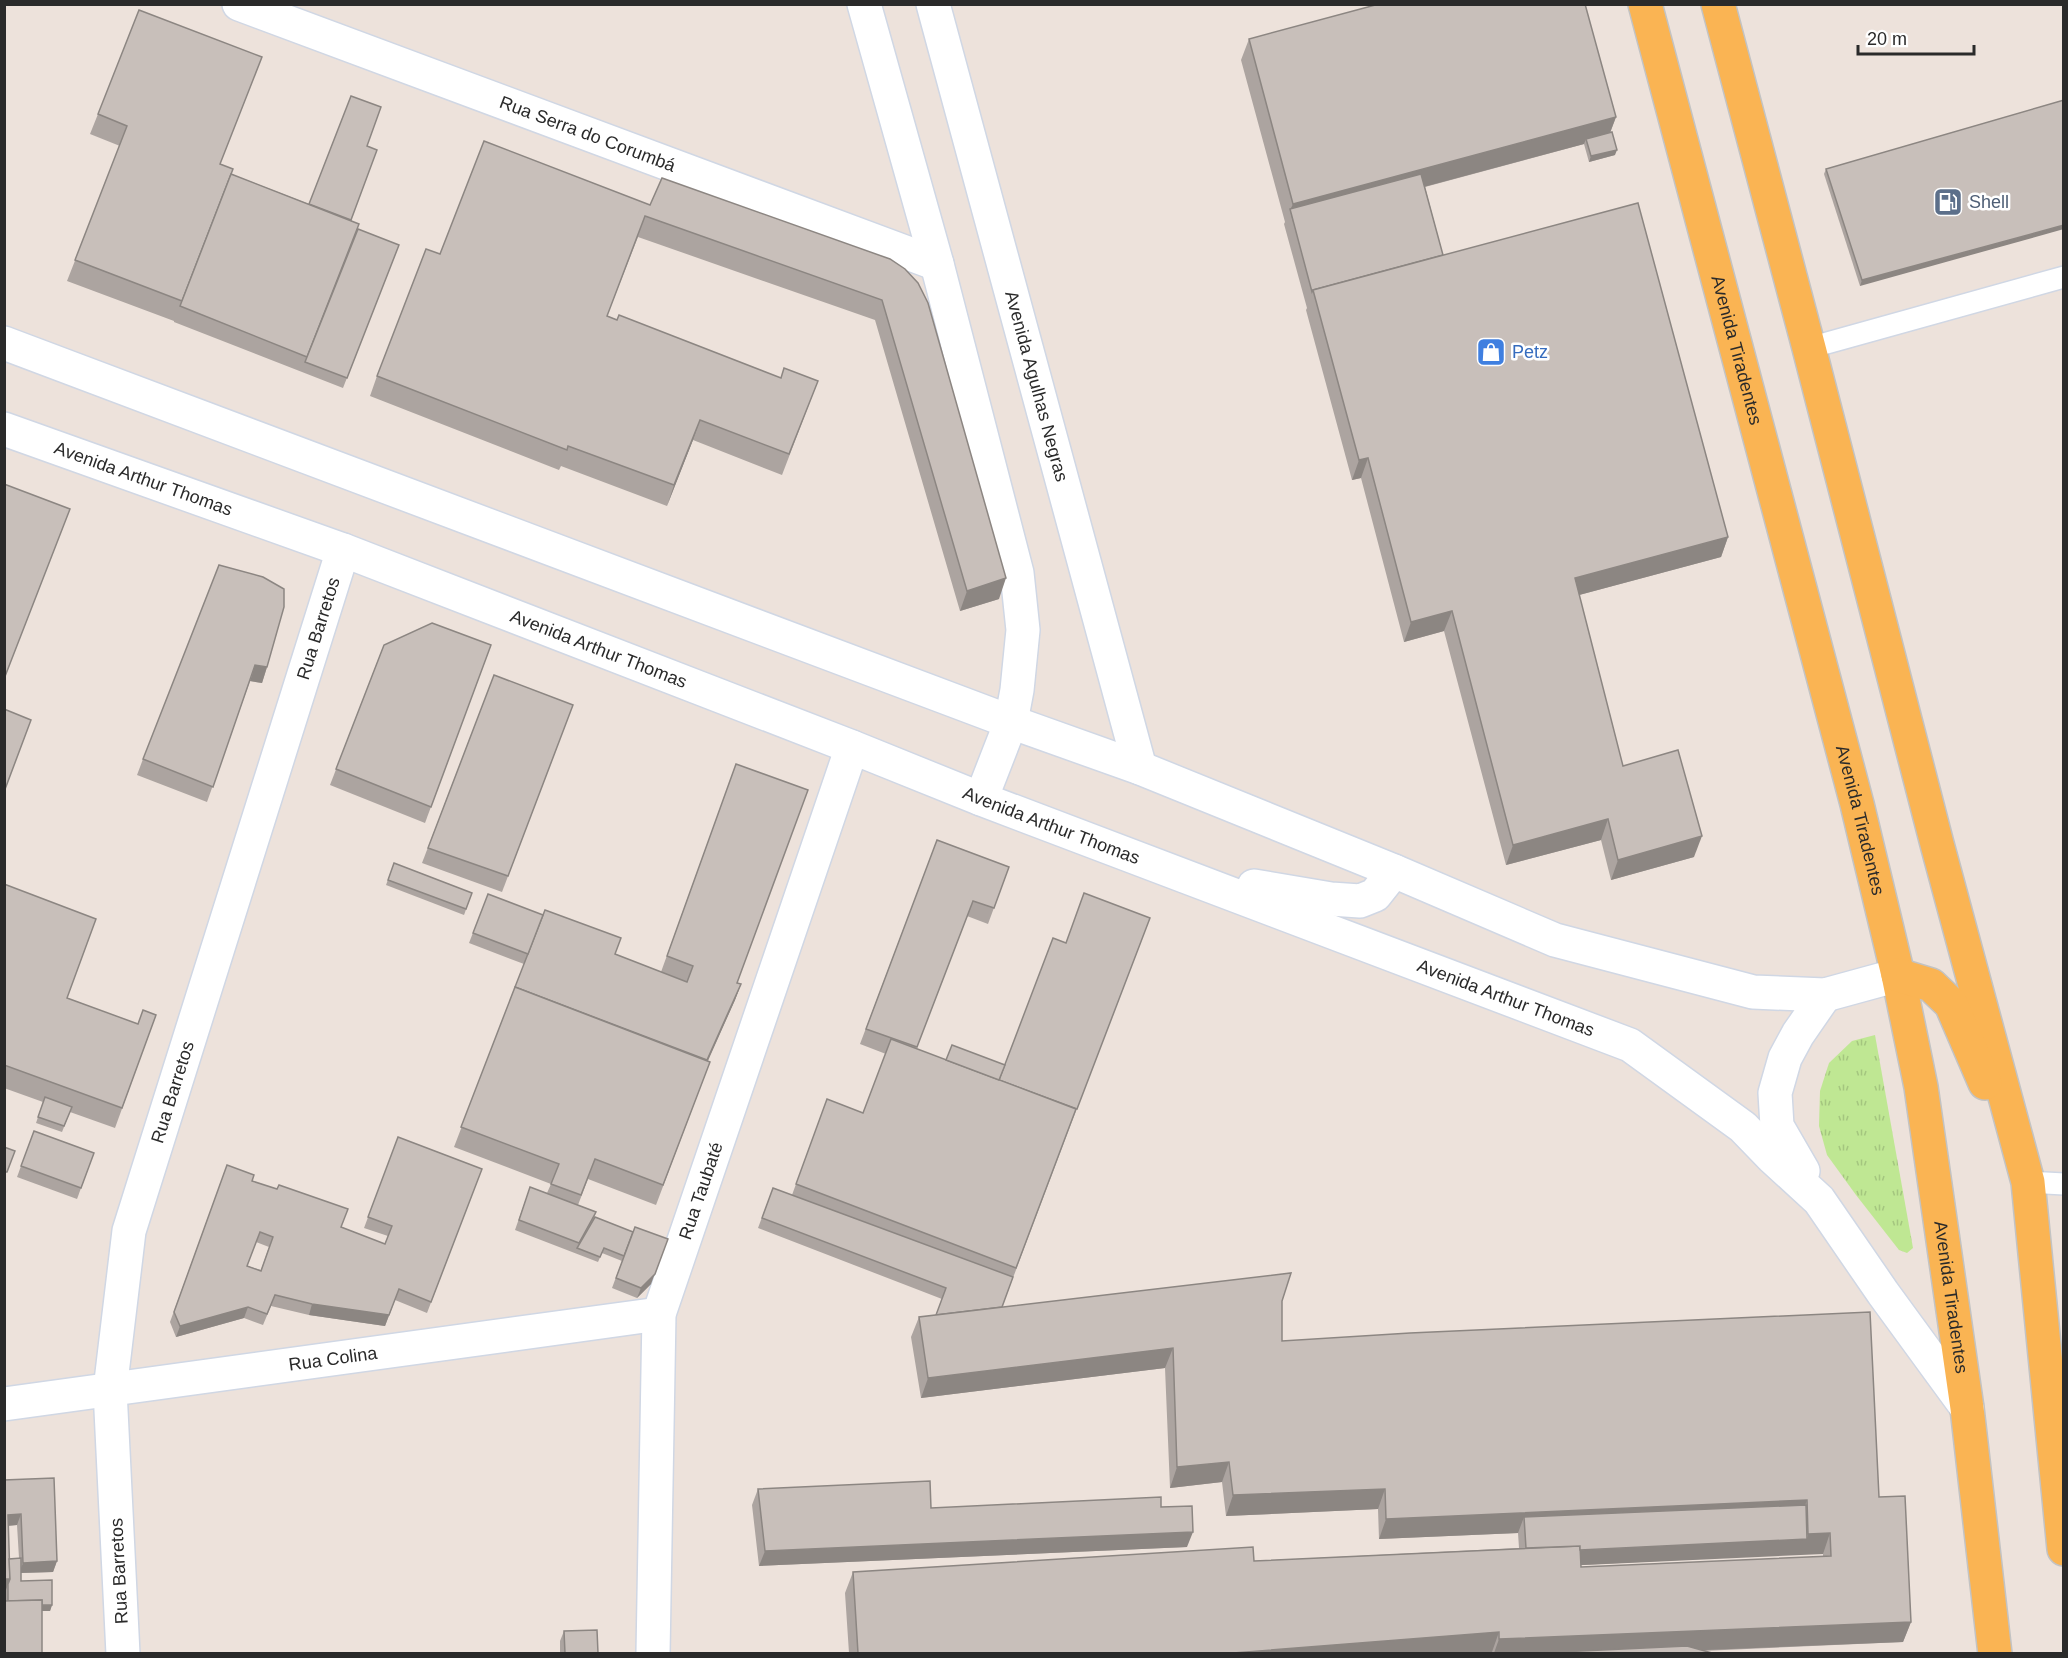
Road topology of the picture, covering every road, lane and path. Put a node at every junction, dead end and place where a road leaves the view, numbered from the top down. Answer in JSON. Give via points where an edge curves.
{"nodes":[{"id":1,"x":238,"y":4,"type":"edge"},
{"id":2,"x":864,"y":4,"type":"edge"},
{"id":3,"x":933,"y":4,"type":"edge"},
{"id":4,"x":1645,"y":4,"type":"edge"},
{"id":5,"x":1718,"y":4,"type":"edge"},
{"id":6,"x":305,"y":16,"type":"edge"},
{"id":7,"x":937,"y":264,"type":"junction"},
{"id":8,"x":2064,"y":277,"type":"edge"},
{"id":9,"x":4,"y":343,"type":"edge"},
{"id":10,"x":1809,"y":348,"type":"junction"},
{"id":11,"x":4,"y":429,"type":"edge"},
{"id":12,"x":343,"y":550,"type":"junction"},
{"id":13,"x":1011,"y":722,"type":"junction"},
{"id":14,"x":852,"y":747,"type":"junction"},
{"id":15,"x":1140,"y":768,"type":"junction"},
{"id":16,"x":981,"y":799,"type":"junction"},
{"id":17,"x":1394,"y":871,"type":"junction"},
{"id":18,"x":1185,"y":875,"type":"junction"},
{"id":19,"x":1898,"y":975,"type":"junction"},
{"id":20,"x":1825,"y":995,"type":"junction"},
{"id":21,"x":2028,"y":1182,"type":"junction"},
{"id":22,"x":2064,"y":1184,"type":"edge"},
{"id":23,"x":1819,"y":1200,"type":"junction"},
{"id":24,"x":659,"y":1314,"type":"junction"},
{"id":25,"x":110,"y":1390,"type":"junction"},
{"id":26,"x":4,"y":1404,"type":"edge"},
{"id":27,"x":1967,"y":1408,"type":"junction"},
{"id":28,"x":2064,"y":1549,"type":"edge"},
{"id":29,"x":123,"y":1653,"type":"edge"},
{"id":30,"x":653,"y":1653,"type":"edge"},
{"id":31,"x":1995,"y":1653,"type":"edge"}],
"edges":[{"from":1,"to":6,"type":"street","name":"Rua Serra do Corumbá"},
{"from":2,"to":7,"type":"street"},
{"from":3,"to":15,"type":"street","name":"Avenida Agulhas Negras"},
{"from":4,"to":19,"type":"main road","name":"Avenida Tiradentes","via":[[1857,804]]},
{"from":5,"to":10,"type":"main road"},
{"from":6,"to":7,"type":"street","name":"Rua Serra do Corumbá"},
{"from":7,"to":13,"type":"street","via":[[1017,573],[1023,630]]},
{"from":8,"to":10,"type":"lane"},
{"from":9,"to":13,"type":"street"},
{"from":10,"to":21,"type":"main road"},
{"from":11,"to":12,"type":"street","name":"Avenida Arthur Thomas"},
{"from":12,"to":14,"type":"street","name":"Avenida Arthur Thomas"},
{"from":12,"to":25,"type":"street","name":"Rua Barretos","via":[[129,1230]]},
{"from":13,"to":15,"type":"street"},
{"from":13,"to":16,"type":"street"},
{"from":14,"to":16,"type":"street","name":"Avenida Arthur Thomas"},
{"from":14,"to":24,"type":"street","name":"Rua Taubaté"},
{"from":15,"to":17,"type":"street"},
{"from":16,"to":18,"type":"street","name":"Avenida Arthur Thomas"},
{"from":17,"to":18,"type":"street","via":[[1375,895],[1360,901]]},
{"from":17,"to":20,"type":"street","via":[[1555,940],[1753,992]]},
{"from":18,"to":23,"type":"street","name":"Avenida Arthur Thomas","via":[[1630,1045],[1743,1127]]},
{"from":19,"to":20,"type":"street"},
{"from":19,"to":21,"type":"main road","via":[[1931,985],[1951,1004]]},
{"from":19,"to":27,"type":"main road","name":"Avenida Tiradentes","via":[[1921,1087]]},
{"from":20,"to":23,"type":"street","via":[[1785,1058],[1775,1093],[1777,1126]]},
{"from":21,"to":22,"type":"lane"},
{"from":21,"to":28,"type":"main road"},
{"from":23,"to":27,"type":"street","name":"Avenida Arthur Thomas"},
{"from":24,"to":25,"type":"street","name":"Rua Colina"},
{"from":24,"to":30,"type":"street","name":"Rua Taubaté"},
{"from":25,"to":26,"type":"street","name":"Rua Colina"},
{"from":25,"to":29,"type":"street","name":"Rua Barretos"},
{"from":27,"to":31,"type":"main road","name":"Avenida Tiradentes"}]}
